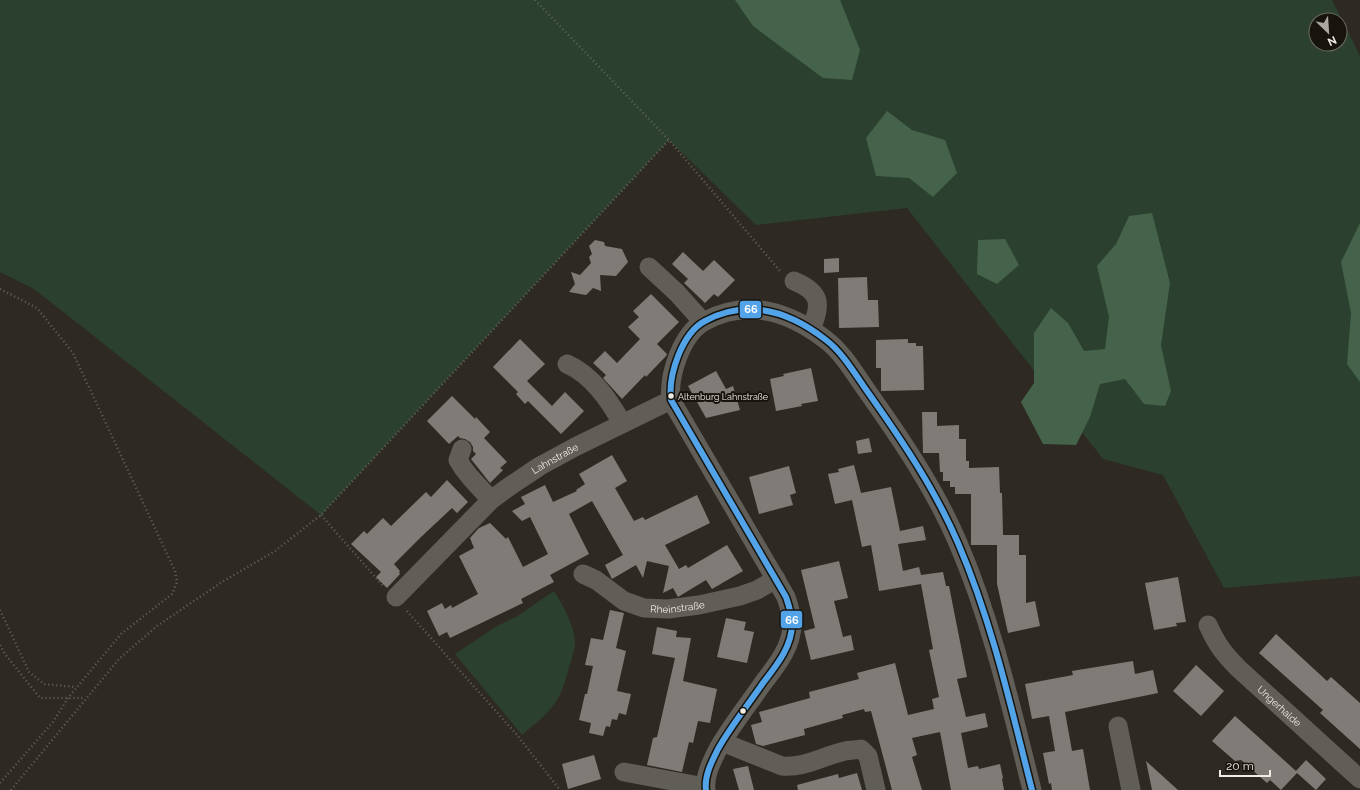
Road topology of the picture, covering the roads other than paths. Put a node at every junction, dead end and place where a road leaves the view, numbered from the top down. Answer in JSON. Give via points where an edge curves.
{"nodes":[{"id":1,"x":649,"y":268,"type":"dead end"},
{"id":2,"x":794,"y":281,"type":"road end"},
{"id":3,"x":703,"y":322,"type":"junction"},
{"id":4,"x":811,"y":329,"type":"junction"},
{"id":5,"x":567,"y":364,"type":"dead end"},
{"id":6,"x":671,"y":400,"type":"junction"},
{"id":7,"x":622,"y":423,"type":"junction"},
{"id":8,"x":462,"y":449,"type":"dead end"},
{"id":9,"x":491,"y":500,"type":"junction"},
{"id":10,"x":583,"y":574,"type":"dead end"},
{"id":11,"x":776,"y":579,"type":"junction"},
{"id":12,"x":396,"y":597,"type":"road end"},
{"id":13,"x":1208,"y":625,"type":"dead end"},
{"id":14,"x":1118,"y":726,"type":"dead end"},
{"id":15,"x":722,"y":742,"type":"junction"},
{"id":16,"x":624,"y":772,"type":"dead end"},
{"id":17,"x":1360,"y":779,"type":"edge"},
{"id":18,"x":705,"y":789,"type":"edge"},
{"id":19,"x":876,"y":790,"type":"edge"},
{"id":20,"x":1032,"y":790,"type":"edge"},
{"id":21,"x":1131,"y":790,"type":"edge"}],
"edges":[{"from":1,"to":3,"type":"street","via":[[677,293]]},
{"from":2,"to":4,"type":"street","via":[[814,292],[818,304]]},
{"from":3,"to":4,"type":"street","via":[[734,310],[748,308],[788,317]]},
{"from":3,"to":6,"type":"street","via":[[679,352],[669,388]]},
{"from":4,"to":20,"type":"street","via":[[828,341],[842,356],[900,438],[942,508],[984,614]]},
{"from":5,"to":7,"type":"street","via":[[577,368],[602,393]]},
{"from":6,"to":7,"type":"street","name":"Lahnstraße"},
{"from":6,"to":11,"type":"street"},
{"from":7,"to":9,"type":"street","name":"Lahnstraße","via":[[540,466]]},
{"from":8,"to":9,"type":"street","via":[[458,460]]},
{"from":9,"to":12,"type":"street","name":"Lahnstraße"},
{"from":10,"to":11,"type":"street","name":"Rheinstraße","via":[[596,580],[624,601],[644,608],[668,609],[740,596]]},
{"from":11,"to":15,"type":"street","via":[[791,610],[790,640],[782,657]]},
{"from":13,"to":17,"type":"street","name":"Ungerhalde","via":[[1223,652],[1239,669]]},
{"from":14,"to":21,"type":"street"},
{"from":15,"to":18,"type":"street","via":[[713,758]]},
{"from":15,"to":19,"type":"street","via":[[775,763],[793,767],[860,749],[868,756]]},
{"from":16,"to":18,"type":"street"}]}
